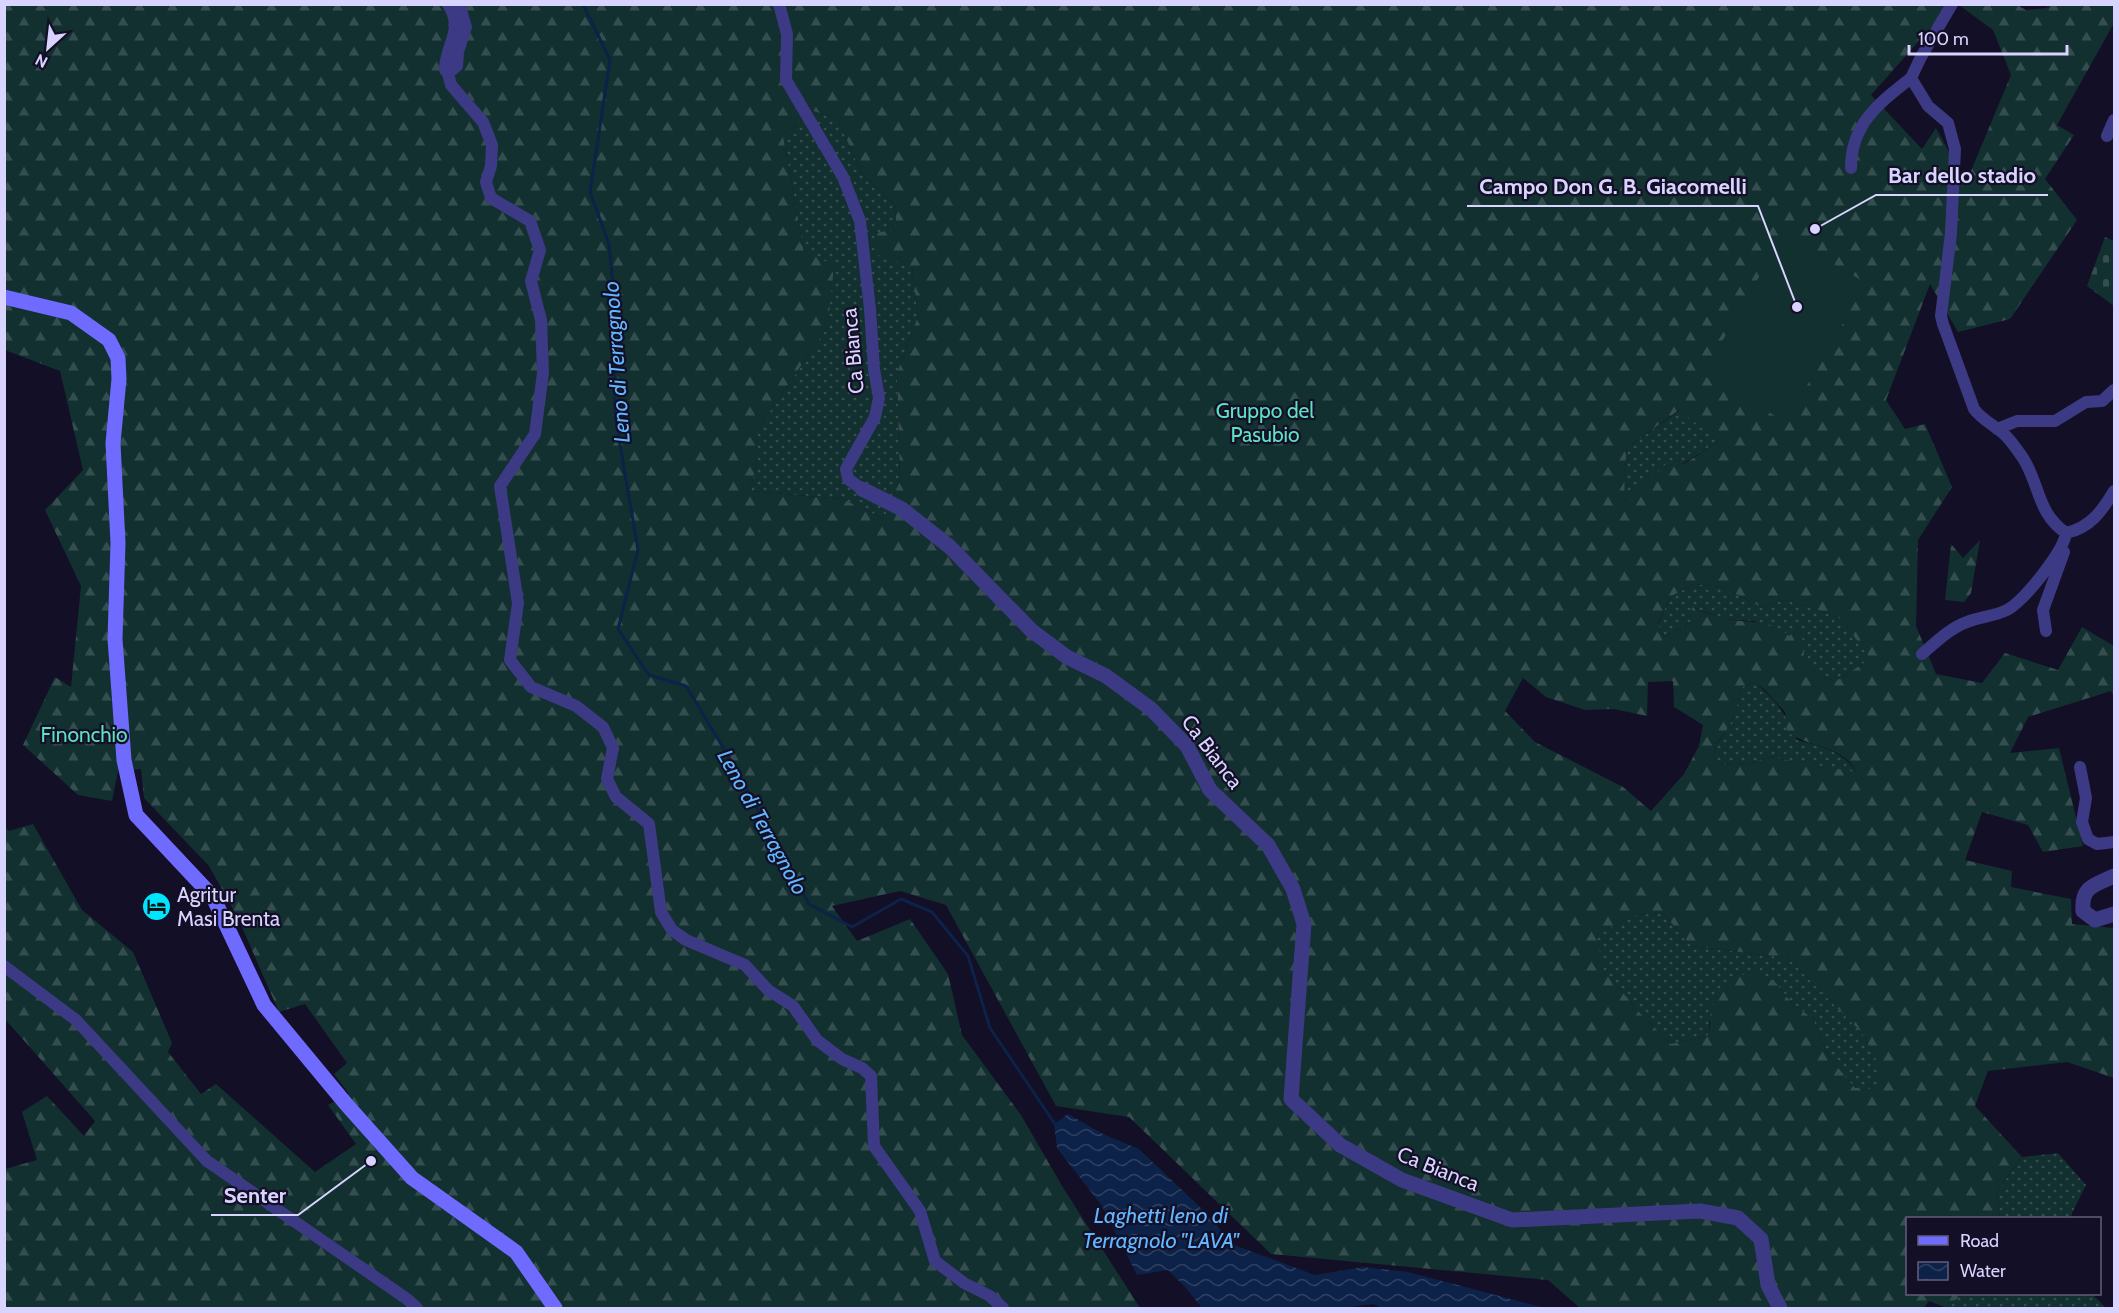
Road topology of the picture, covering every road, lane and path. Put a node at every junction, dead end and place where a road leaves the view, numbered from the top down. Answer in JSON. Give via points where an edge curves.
{"nodes":[{"id":1,"x":448,"y":4,"type":"edge"},
{"id":2,"x":459,"y":4,"type":"edge"},
{"id":3,"x":779,"y":4,"type":"edge"},
{"id":4,"x":1952,"y":4,"type":"edge"},
{"id":5,"x":448,"y":73,"type":"junction"},
{"id":6,"x":1911,"y":78,"type":"junction"},
{"id":7,"x":2115,"y":120,"type":"edge"},
{"id":8,"x":2107,"y":136,"type":"dead end"},
{"id":9,"x":1851,"y":168,"type":"dead end"},
{"id":10,"x":4,"y":297,"type":"edge"},
{"id":11,"x":2115,"y":390,"type":"edge"},
{"id":12,"x":1997,"y":429,"type":"junction"},
{"id":13,"x":862,"y":489,"type":"joint"},
{"id":14,"x":2115,"y":491,"type":"edge"},
{"id":15,"x":2066,"y":536,"type":"junction"},
{"id":16,"x":2046,"y":631,"type":"dead end"},
{"id":17,"x":1922,"y":654,"type":"dead end"},
{"id":18,"x":2080,"y":767,"type":"dead end"},
{"id":19,"x":2115,"y":842,"type":"edge"},
{"id":20,"x":2115,"y":876,"type":"edge"},
{"id":21,"x":2115,"y":914,"type":"edge"},
{"id":22,"x":4,"y":966,"type":"edge"},
{"id":23,"x":417,"y":1308,"type":"edge"},
{"id":24,"x":555,"y":1308,"type":"edge"},
{"id":25,"x":1003,"y":1308,"type":"edge"},
{"id":26,"x":1780,"y":1308,"type":"edge"}],
"edges":[{"from":1,"to":5,"type":"street","via":[[455,16],[455,32],[445,58]]},
{"from":2,"to":5,"type":"street","via":[[466,27],[457,66]]},
{"from":3,"to":13,"type":"street","name":"Ca Bianca","via":[[786,33],[786,80],[843,177],[860,221],[879,398],[875,417],[846,469],[848,479]]},
{"from":4,"to":6,"type":"street"},
{"from":5,"to":25,"type":"street","via":[[451,85],[483,123],[492,146],[486,182],[491,198],[530,221],[540,250],[531,281],[541,320],[543,373],[535,435],[501,486],[518,603],[510,660],[531,687],[576,706],[603,727],[613,747],[607,779],[616,797],[649,824],[661,912],[672,930],[745,965],[768,990],[793,1006],[817,1040],[871,1076],[874,1146],[920,1211],[935,1260]]},
{"from":6,"to":9,"type":"street","via":[[1856,133]]},
{"from":6,"to":12,"type":"street","via":[[1928,106],[1948,123],[1955,149],[1951,233],[1941,316],[1974,409]]},
{"from":7,"to":8,"type":"street"},
{"from":10,"to":24,"type":"main road","via":[[71,313],[109,340],[118,358],[113,442],[118,543],[115,639],[124,760],[136,815],[213,897],[264,1005],[346,1104],[412,1178],[516,1252]]},
{"from":11,"to":12,"type":"street","via":[[2102,401],[2086,402],[2055,421],[2017,421]]},
{"from":12,"to":15,"type":"street","via":[[2025,461],[2042,505]]},
{"from":13,"to":26,"type":"street","name":"Ca Bianca","via":[[902,509],[950,548],[1032,631],[1151,709],[1188,746],[1210,790],[1268,845],[1293,889],[1304,924],[1291,1099],[1340,1146],[1402,1180],[1512,1220],[1700,1211],[1738,1218],[1761,1239],[1768,1285]]},
{"from":14,"to":15,"type":"street","via":[[2084,528]]},
{"from":15,"to":16,"type":"street","via":[[2065,551],[2043,610]]},
{"from":15,"to":17,"type":"street","via":[[2055,558],[2018,602],[2007,610],[1958,626]]},
{"from":18,"to":19,"type":"street","via":[[2086,798],[2082,822],[2088,839],[2097,844]]},
{"from":20,"to":21,"type":"street","via":[[2090,887],[2082,899],[2083,911],[2095,920]]},
{"from":22,"to":23,"type":"street","via":[[76,1020],[207,1161]]}]}
